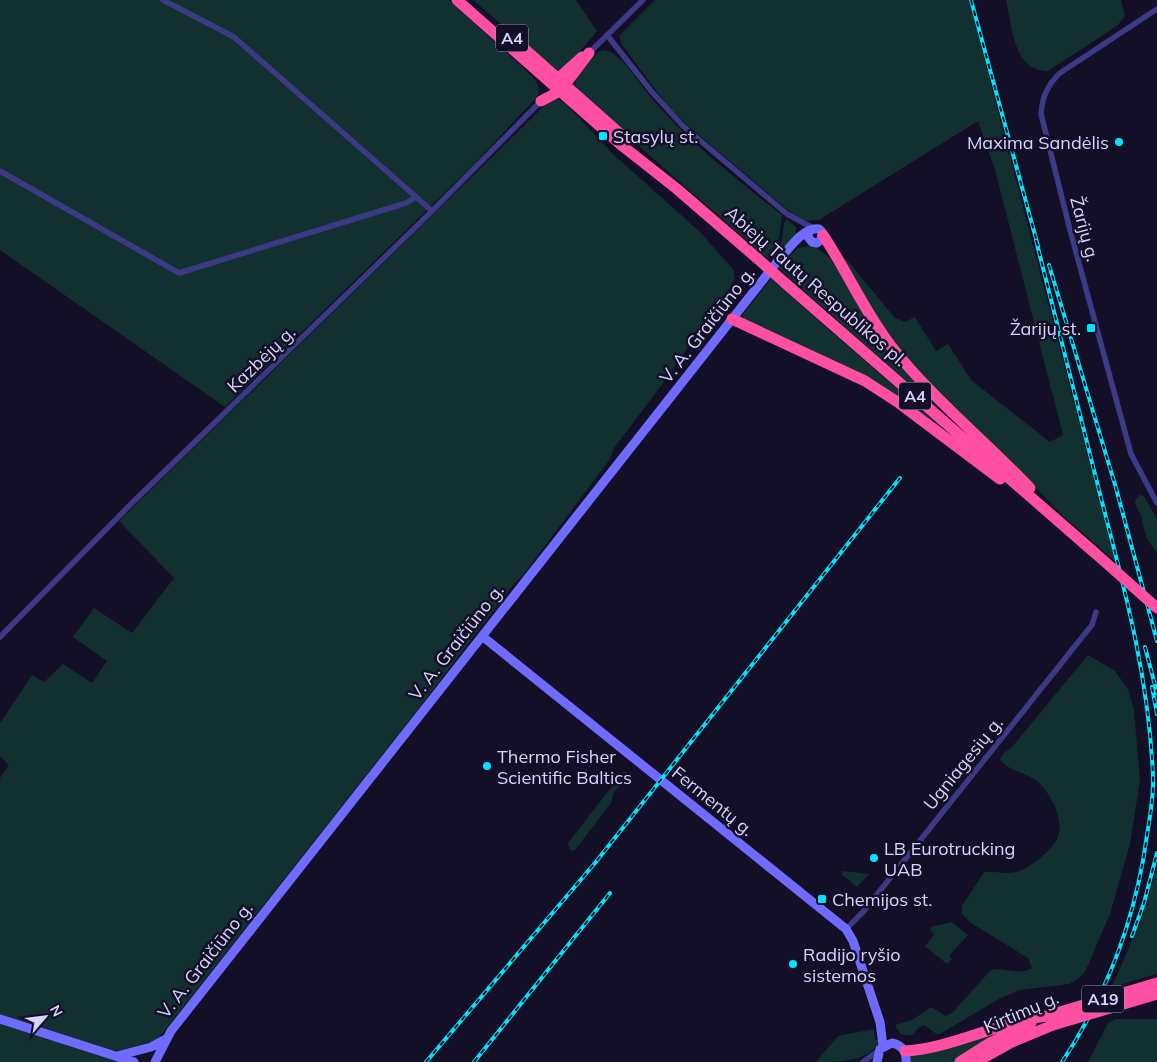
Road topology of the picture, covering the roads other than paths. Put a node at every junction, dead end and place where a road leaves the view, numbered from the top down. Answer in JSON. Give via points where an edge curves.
{"nodes":[{"id":1,"x":163,"y":0,"type":"edge"},
{"id":2,"x":457,"y":0,"type":"edge"},
{"id":3,"x":466,"y":0,"type":"edge"},
{"id":4,"x":643,"y":0,"type":"edge"},
{"id":5,"x":1157,"y":10,"type":"edge"},
{"id":6,"x":607,"y":35,"type":"junction"},
{"id":7,"x":588,"y":53,"type":"joint"},
{"id":8,"x":559,"y":84,"type":"junction"},
{"id":9,"x":541,"y":101,"type":"joint"},
{"id":10,"x":0,"y":171,"type":"edge"},
{"id":11,"x":416,"y":197,"type":"junction"},
{"id":12,"x":432,"y":211,"type":"junction"},
{"id":13,"x":795,"y":220,"type":"junction"},
{"id":14,"x":809,"y":234,"type":"junction"},
{"id":15,"x":823,"y":235,"type":"junction"},
{"id":16,"x":732,"y":319,"type":"junction"},
{"id":17,"x":1157,"y":503,"type":"edge"},
{"id":18,"x":1044,"y":510,"type":"junction"},
{"id":19,"x":1057,"y":520,"type":"junction"},
{"id":20,"x":1157,"y":608,"type":"edge"},
{"id":21,"x":1096,"y":612,"type":"dead end"},
{"id":22,"x":482,"y":636,"type":"junction"},
{"id":23,"x":0,"y":637,"type":"edge"},
{"id":24,"x":846,"y":929,"type":"junction"},
{"id":25,"x":1157,"y":983,"type":"edge"},
{"id":26,"x":1157,"y":994,"type":"edge"},
{"id":27,"x":0,"y":1019,"type":"edge"},
{"id":28,"x":1050,"y":1019,"type":"junction"},
{"id":29,"x":880,"y":1022,"type":"junction"},
{"id":30,"x":166,"y":1039,"type":"junction"},
{"id":31,"x":881,"y":1049,"type":"junction"},
{"id":32,"x":902,"y":1052,"type":"edge"},
{"id":33,"x":116,"y":1056,"type":"junction"},
{"id":34,"x":134,"y":1062,"type":"edge"},
{"id":35,"x":155,"y":1062,"type":"edge"},
{"id":36,"x":863,"y":1062,"type":"edge"},
{"id":37,"x":877,"y":1062,"type":"edge"},
{"id":38,"x":960,"y":1062,"type":"edge"},
{"id":39,"x":976,"y":1062,"type":"edge"}],
"edges":[{"from":1,"to":11,"type":"street","via":[[234,37]]},
{"from":2,"to":8,"type":"highway","name":"Abiejų Tautų Respublikos pl.","number":"A4"},
{"from":3,"to":8,"type":"highway","name":"Abiejų Tautų Respublikos pl.","number":"A4"},
{"from":4,"to":6,"type":"street"},
{"from":5,"to":17,"type":"street","name":"Žarijų g.","via":[[1060,73],[1046,91],[1042,114],[1131,454]]},
{"from":6,"to":7,"type":"street"},
{"from":6,"to":13,"type":"street","via":[[673,116],[759,193]]},
{"from":7,"to":8,"type":"highway"},
{"from":8,"to":9,"type":"highway"},
{"from":8,"to":18,"type":"highway","name":"Abiejų Tautų Respublikos pl.","number":"A4","bridge":true,"via":[[662,171],[677,189]]},
{"from":9,"to":12,"type":"street","name":"Kazbėjų g."},
{"from":10,"to":11,"type":"street","via":[[179,273]]},
{"from":11,"to":12,"type":"street"},
{"from":12,"to":23,"type":"street","name":"Kazbėjų g.","via":[[130,504]]},
{"from":13,"to":14,"type":"street"},
{"from":13,"to":14,"type":"street"},
{"from":14,"to":15,"type":"main road","via":[[819,228]]},
{"from":14,"to":15,"type":"main road","name":"V. A. Graičiūno g.","via":[[819,242]]},
{"from":14,"to":16,"type":"main road","name":"V. A. Graičiūno g.","via":[[790,248]]},
{"from":15,"to":19,"type":"highway","via":[[870,316],[900,356]]},
{"from":16,"to":18,"type":"highway","via":[[871,385]]},
{"from":16,"to":22,"type":"main road","name":"V. A. Graičiūno g."},
{"from":18,"to":19,"type":"highway","name":"Abiejų Tautų Respublikos pl.","number":"A4"},
{"from":19,"to":20,"type":"highway","name":"Abiejų Tautų Respublikos pl.","number":"A4","bridge":true},
{"from":21,"to":24,"type":"street","name":"Ugniagesių g.","via":[[1087,631],[863,912]]},
{"from":22,"to":24,"type":"main road","name":"Fermentų g."},
{"from":22,"to":30,"type":"main road","name":"V. A. Graičiūno g."},
{"from":24,"to":29,"type":"main road","name":"Fermentų g."},
{"from":25,"to":28,"type":"highway","name":"Kirtimų g.","number":"A19","bridge":true},
{"from":26,"to":28,"type":"highway","name":"Kirtimų g.","number":"A19","bridge":true},
{"from":27,"to":33,"type":"main road"},
{"from":28,"to":32,"type":"highway","via":[[1021,1020]]},
{"from":28,"to":38,"type":"highway","name":"Kirtimų g.","number":"A19","via":[[990,1043]]},
{"from":28,"to":39,"type":"highway","name":"Kirtimų g.","number":"A19"},
{"from":29,"to":31,"type":"main road","name":"Fermentų g."},
{"from":29,"to":32,"type":"main road","name":"Fermentų g."},
{"from":30,"to":33,"type":"main road","via":[[151,1047]]},
{"from":30,"to":35,"type":"main road","name":"V. A. Graičiūno g."},
{"from":31,"to":32,"type":"main road"},
{"from":31,"to":36,"type":"street"},
{"from":31,"to":37,"type":"main road","name":"Fermentų g."},
{"from":33,"to":34,"type":"main road"}]}
